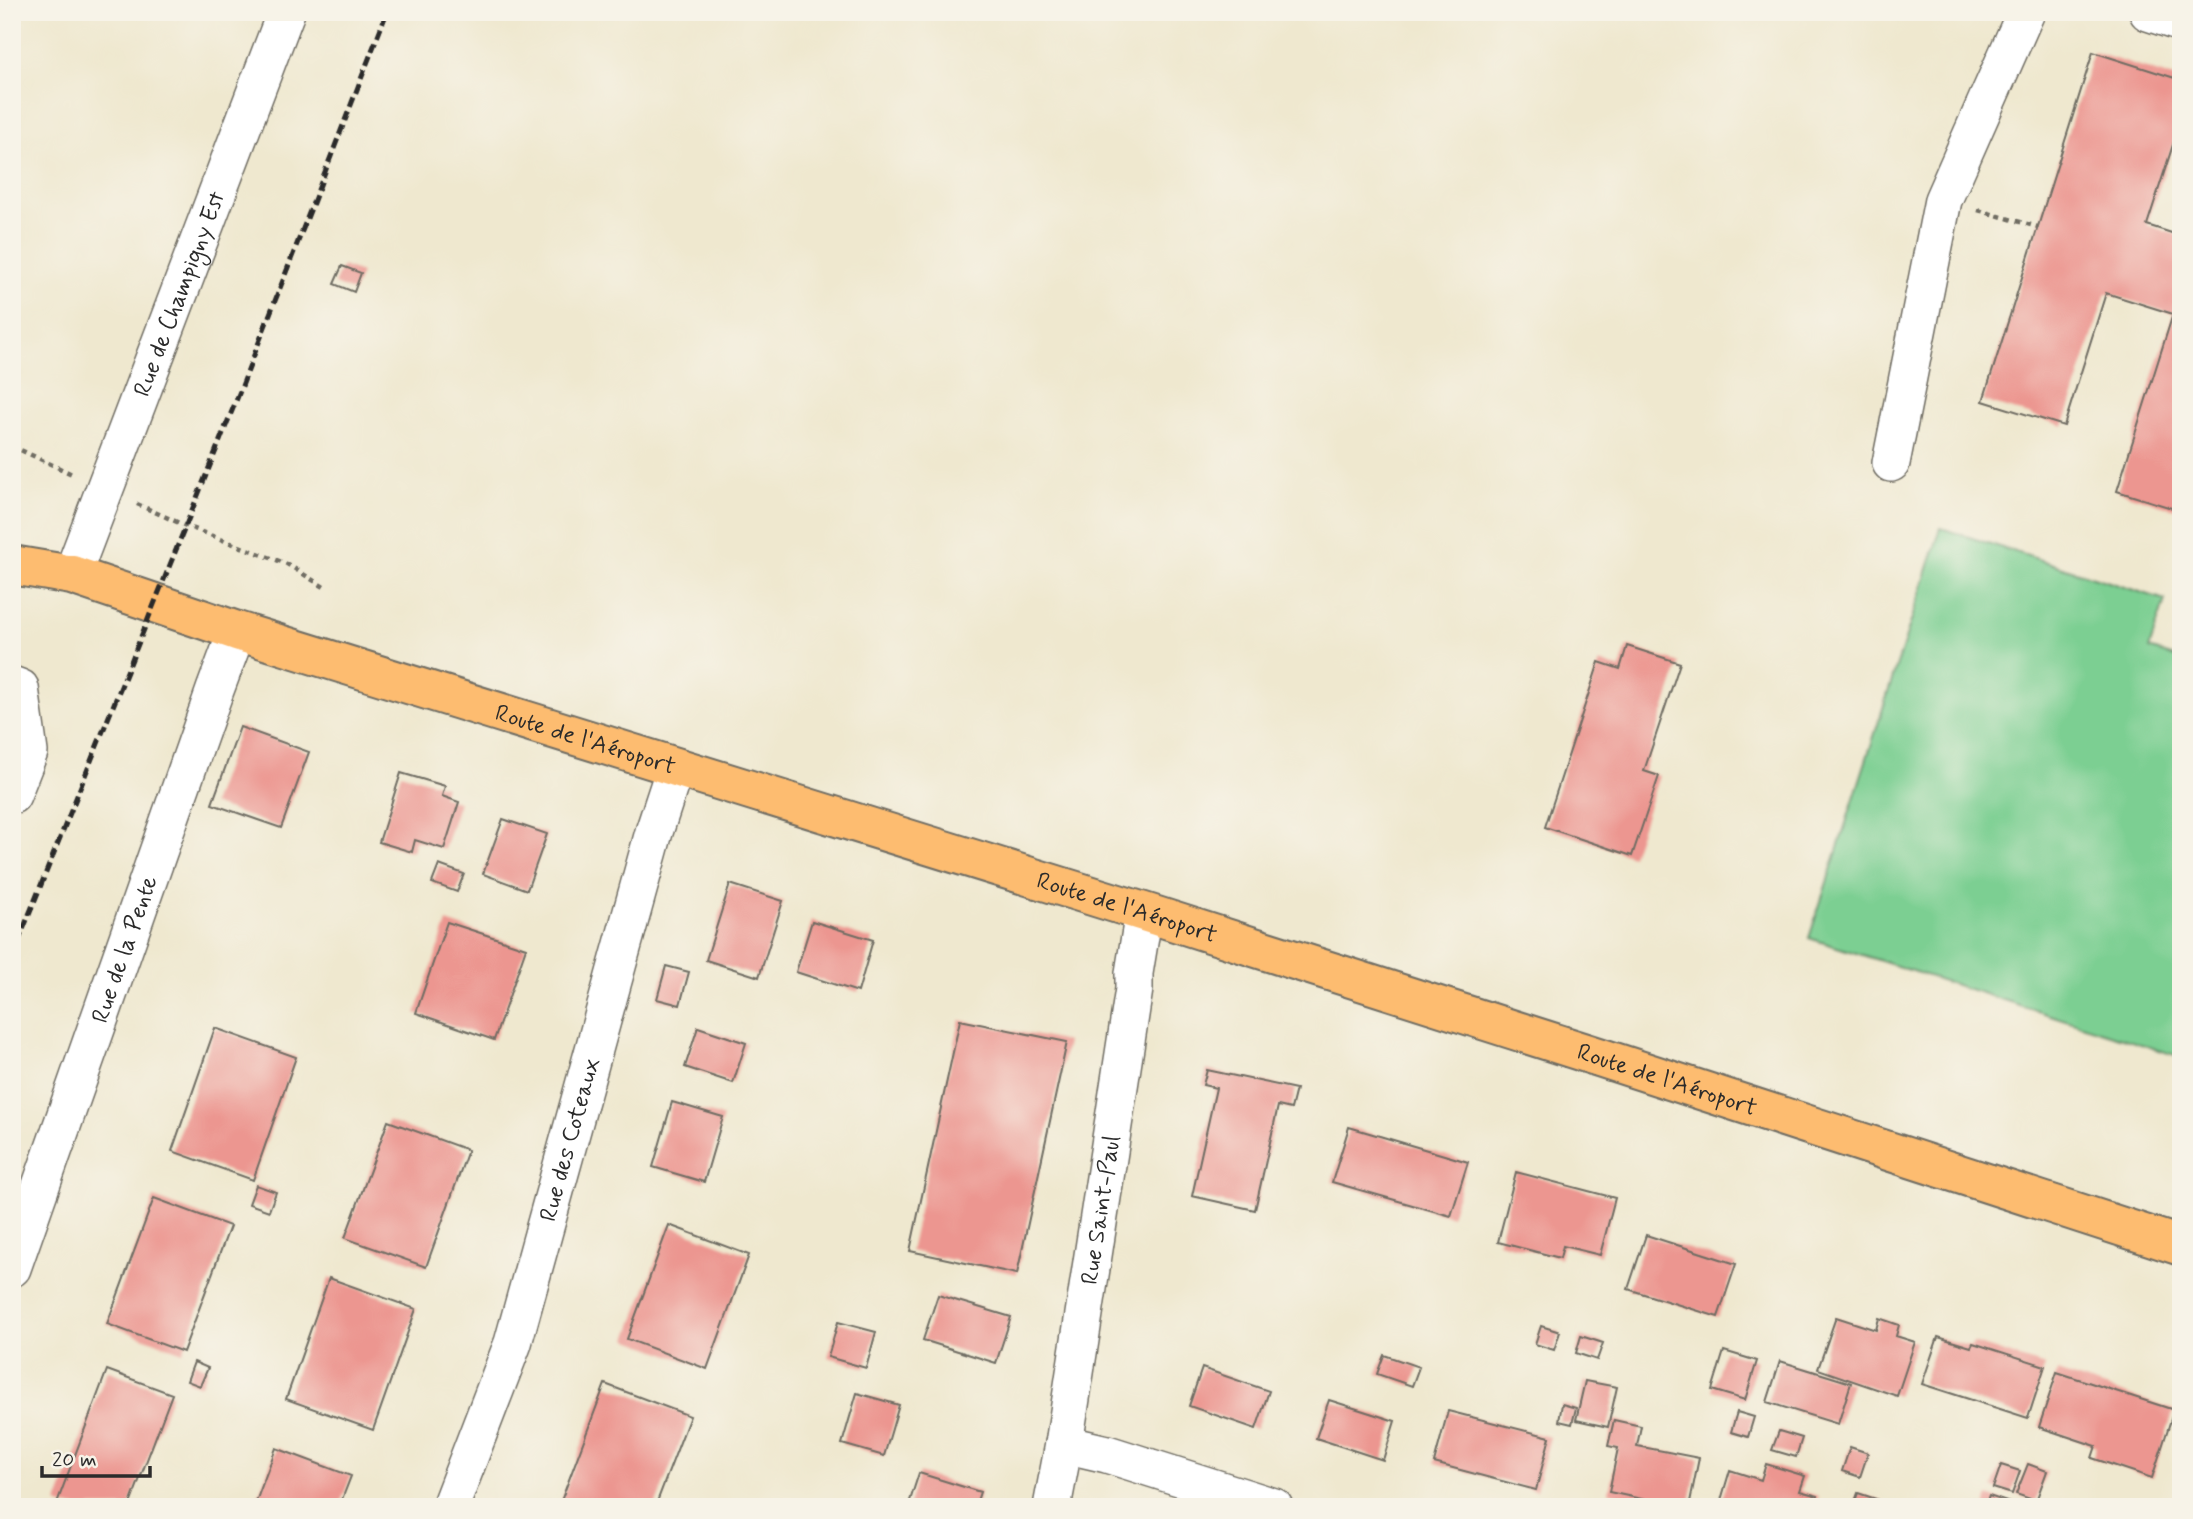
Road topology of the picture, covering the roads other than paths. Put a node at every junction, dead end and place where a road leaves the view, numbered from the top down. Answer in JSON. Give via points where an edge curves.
{"nodes":[{"id":1,"x":286,"y":12,"type":"edge"},
{"id":2,"x":2026,"y":12,"type":"edge"},
{"id":3,"x":2148,"y":12,"type":"edge"},
{"id":4,"x":2181,"y":23,"type":"edge"},
{"id":5,"x":1891,"y":463,"type":"dead end"},
{"id":6,"x":12,"y":543,"type":"edge"},
{"id":7,"x":12,"y":565,"type":"edge"},
{"id":8,"x":72,"y":575,"type":"junction"},
{"id":9,"x":237,"y":631,"type":"junction"},
{"id":10,"x":12,"y":685,"type":"edge"},
{"id":11,"x":675,"y":768,"type":"junction"},
{"id":12,"x":12,"y":795,"type":"edge"},
{"id":13,"x":1144,"y":912,"type":"junction"},
{"id":14,"x":2181,"y":1246,"type":"edge"},
{"id":15,"x":12,"y":1268,"type":"edge"},
{"id":16,"x":1064,"y":1444,"type":"junction"},
{"id":17,"x":450,"y":1507,"type":"edge"},
{"id":18,"x":1052,"y":1507,"type":"edge"},
{"id":19,"x":1274,"y":1507,"type":"edge"}],
"edges":[{"from":1,"to":8,"type":"street","name":"Rue de Champigny Est"},
{"from":2,"to":5,"type":"street","via":[[1943,200]]},
{"from":3,"to":4,"type":"street"},
{"from":6,"to":8,"type":"main road","name":"Route de l'Aéroport"},
{"from":7,"to":8,"type":"main road","name":"Route de l'Aéroport"},
{"from":8,"to":9,"type":"main road","name":"Route de l'Aéroport"},
{"from":9,"to":11,"type":"main road","name":"Route de l'Aéroport"},
{"from":9,"to":15,"type":"street","name":"Rue de la Pente"},
{"from":10,"to":12,"type":"street","via":[[20,688],[29,752]]},
{"from":11,"to":13,"type":"main road","name":"Route de l'Aéroport"},
{"from":11,"to":17,"type":"street","name":"Rue des Coteaux","via":[[513,1343]]},
{"from":13,"to":14,"type":"main road","name":"Route de l'Aéroport"},
{"from":13,"to":16,"type":"street","name":"Rue Saint-Paul"},
{"from":16,"to":18,"type":"street","name":"Rue Saint-Paul"},
{"from":16,"to":19,"type":"street"}]}
